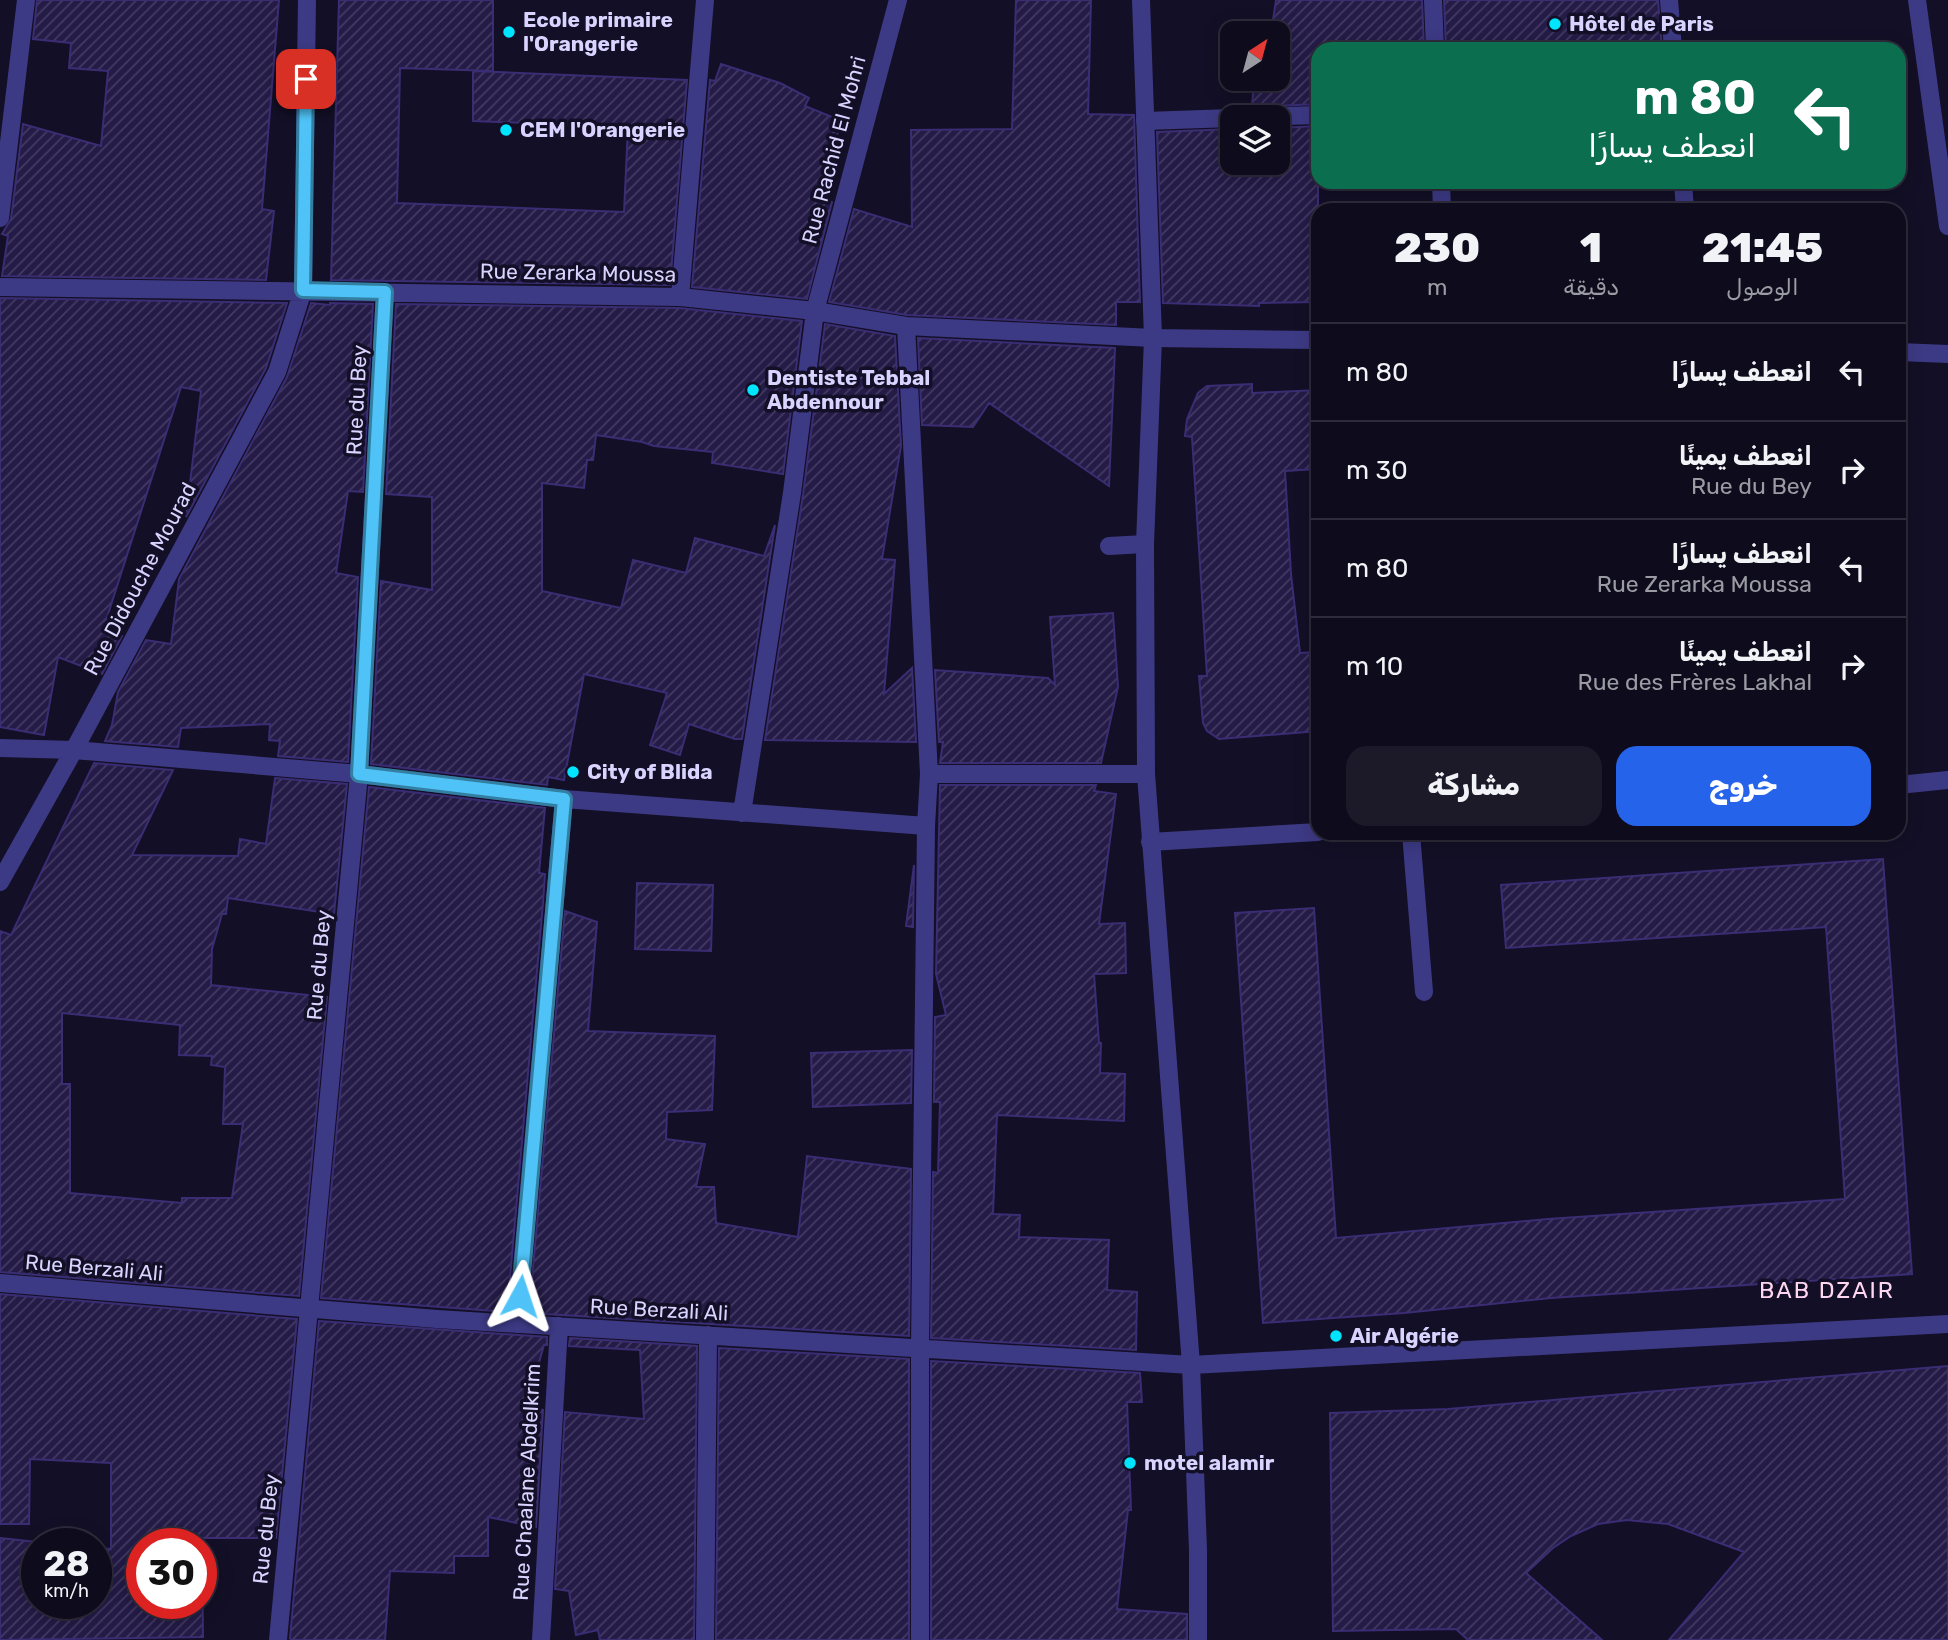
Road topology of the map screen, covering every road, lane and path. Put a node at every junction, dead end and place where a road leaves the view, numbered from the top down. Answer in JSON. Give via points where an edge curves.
{"nodes":[{"id":1,"x":26,"y":0,"type":"edge"},
{"id":2,"x":306,"y":0,"type":"edge"},
{"id":3,"x":705,"y":0,"type":"edge"},
{"id":4,"x":898,"y":0,"type":"edge"},
{"id":5,"x":1141,"y":0,"type":"edge"},
{"id":6,"x":1433,"y":0,"type":"edge"},
{"id":7,"x":1669,"y":0,"type":"edge"},
{"id":8,"x":1917,"y":0,"type":"edge"},
{"id":9,"x":1435,"y":42,"type":"edge"},
{"id":10,"x":1672,"y":42,"type":"edge"},
{"id":11,"x":1311,"y":115,"type":"edge"},
{"id":12,"x":1290,"y":116,"type":"edge"},
{"id":13,"x":1220,"y":118,"type":"edge"},
{"id":14,"x":1145,"y":121,"type":"junction"},
{"id":15,"x":0,"y":218,"type":"edge"},
{"id":16,"x":1948,"y":226,"type":"edge"},
{"id":17,"x":0,"y":287,"type":"edge"},
{"id":18,"x":303,"y":290,"type":"junction"},
{"id":19,"x":385,"y":292,"type":"junction"},
{"id":20,"x":680,"y":297,"type":"junction"},
{"id":21,"x":815,"y":311,"type":"junction"},
{"id":22,"x":906,"y":326,"type":"junction"},
{"id":23,"x":1153,"y":338,"type":"junction"},
{"id":24,"x":1311,"y":340,"type":"edge"},
{"id":25,"x":1906,"y":352,"type":"edge"},
{"id":26,"x":1948,"y":354,"type":"edge"},
{"id":27,"x":1144,"y":544,"type":"junction"},
{"id":28,"x":1109,"y":546,"type":"dead end"},
{"id":29,"x":0,"y":748,"type":"edge"},
{"id":30,"x":74,"y":750,"type":"junction"},
{"id":31,"x":359,"y":774,"type":"junction"},
{"id":32,"x":929,"y":774,"type":"junction"},
{"id":33,"x":1146,"y":774,"type":"junction"},
{"id":34,"x":1948,"y":780,"type":"edge"},
{"id":35,"x":1906,"y":784,"type":"edge"},
{"id":36,"x":564,"y":799,"type":"junction"},
{"id":37,"x":742,"y":813,"type":"junction"},
{"id":38,"x":926,"y":826,"type":"junction"},
{"id":39,"x":1311,"y":832,"type":"edge"},
{"id":40,"x":1412,"y":840,"type":"edge"},
{"id":41,"x":1150,"y":842,"type":"junction"},
{"id":42,"x":0,"y":883,"type":"edge"},
{"id":43,"x":1424,"y":992,"type":"dead end"},
{"id":44,"x":0,"y":1283,"type":"edge"},
{"id":45,"x":310,"y":1309,"type":"junction"},
{"id":46,"x":517,"y":1324,"type":"junction"},
{"id":47,"x":1948,"y":1324,"type":"edge"},
{"id":48,"x":559,"y":1326,"type":"junction"},
{"id":49,"x":708,"y":1335,"type":"junction"},
{"id":50,"x":920,"y":1348,"type":"junction"},
{"id":51,"x":1191,"y":1365,"type":"junction"},
{"id":52,"x":278,"y":1640,"type":"edge"},
{"id":53,"x":541,"y":1640,"type":"edge"},
{"id":54,"x":705,"y":1640,"type":"edge"},
{"id":55,"x":920,"y":1640,"type":"edge"},
{"id":56,"x":1198,"y":1640,"type":"edge"}],
"edges":[{"from":1,"to":15,"type":"street"},
{"from":2,"to":18,"type":"street","name":"Rue Didouche Mourad"},
{"from":3,"to":20,"type":"street"},
{"from":4,"to":21,"type":"street","name":"Rue Rachid El Mohri"},
{"from":5,"to":14,"type":"street"},
{"from":6,"to":9,"type":"street"},
{"from":7,"to":10,"type":"street"},
{"from":8,"to":16,"type":"street"},
{"from":11,"to":12,"type":"street"},
{"from":13,"to":14,"type":"street"},
{"from":14,"to":23,"type":"street"},
{"from":17,"to":18,"type":"street","name":"Rue Zerarka Moussa"},
{"from":18,"to":19,"type":"street","name":"Rue Zerarka Moussa"},
{"from":18,"to":30,"type":"street","name":"Rue Didouche Mourad","via":[[277,372]]},
{"from":19,"to":20,"type":"street","name":"Rue Zerarka Moussa"},
{"from":19,"to":31,"type":"street","name":"Rue du Bey"},
{"from":20,"to":21,"type":"street","name":"Rue Zerarka Moussa"},
{"from":21,"to":22,"type":"street","name":"Rue Zerarka Moussa"},
{"from":21,"to":37,"type":"street","name":"Rue Rachid El Mohri"},
{"from":22,"to":23,"type":"street","name":"Rue Zerarka Moussa"},
{"from":22,"to":32,"type":"street"},
{"from":23,"to":24,"type":"street","name":"Rue Zerarka Moussa"},
{"from":23,"to":27,"type":"street"},
{"from":25,"to":26,"type":"street"},
{"from":27,"to":28,"type":"street"},
{"from":27,"to":33,"type":"street"},
{"from":29,"to":30,"type":"street"},
{"from":30,"to":31,"type":"street"},
{"from":30,"to":42,"type":"street","name":"Rue Didouche Mourad"},
{"from":31,"to":36,"type":"street"},
{"from":31,"to":45,"type":"street","name":"Rue du Bey"},
{"from":32,"to":33,"type":"street"},
{"from":32,"to":38,"type":"street"},
{"from":33,"to":41,"type":"street"},
{"from":34,"to":35,"type":"street"},
{"from":36,"to":37,"type":"street"},
{"from":36,"to":46,"type":"street"},
{"from":37,"to":38,"type":"street"},
{"from":38,"to":50,"type":"street"},
{"from":39,"to":41,"type":"street"},
{"from":40,"to":43,"type":"street"},
{"from":41,"to":51,"type":"street"},
{"from":44,"to":45,"type":"street","name":"Rue Berzali Ali"},
{"from":45,"to":46,"type":"street","name":"Rue Berzali Ali"},
{"from":45,"to":52,"type":"street","name":"Rue du Bey"},
{"from":46,"to":48,"type":"street","name":"Rue Berzali Ali"},
{"from":47,"to":51,"type":"street","name":"Rue Berzali Ali"},
{"from":48,"to":49,"type":"street","name":"Rue Berzali Ali"},
{"from":48,"to":53,"type":"street","name":"Rue Chaalane Abdelkrim"},
{"from":49,"to":50,"type":"street","name":"Rue Berzali Ali"},
{"from":49,"to":54,"type":"street"},
{"from":50,"to":51,"type":"street","name":"Rue Berzali Ali"},
{"from":50,"to":55,"type":"street"},
{"from":51,"to":56,"type":"street"}]}
